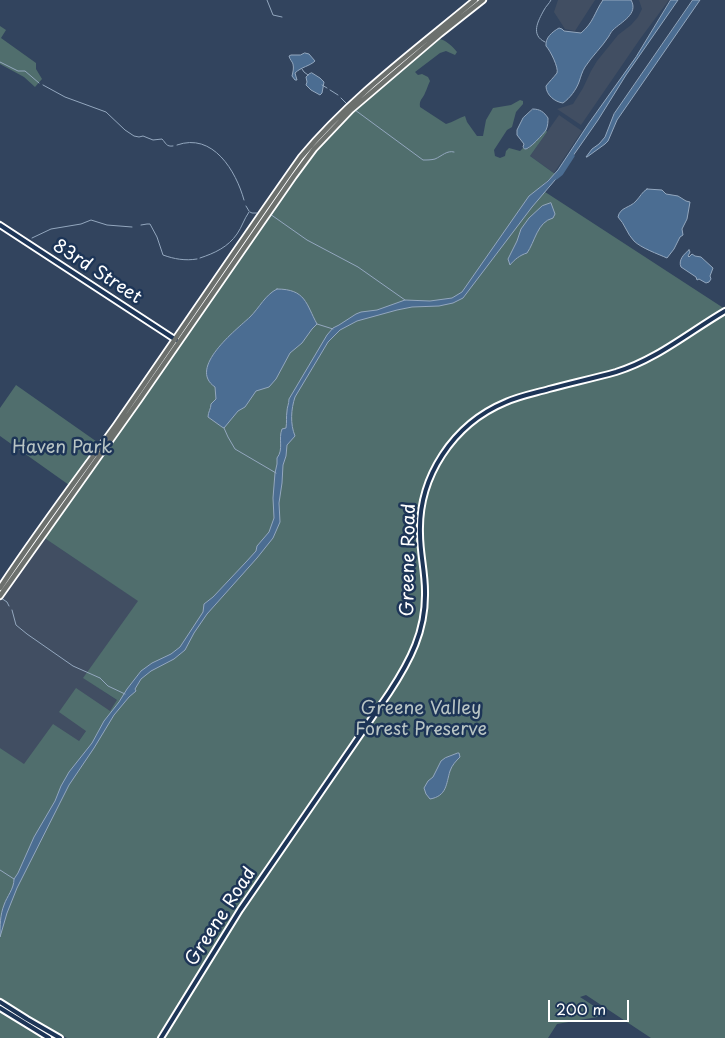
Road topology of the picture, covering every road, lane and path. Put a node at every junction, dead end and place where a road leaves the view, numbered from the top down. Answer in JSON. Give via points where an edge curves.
{"nodes":[{"id":1,"x":475,"y":0,"type":"edge"},
{"id":2,"x":483,"y":0,"type":"edge"},
{"id":3,"x":0,"y":225,"type":"edge"},
{"id":4,"x":725,"y":311,"type":"edge"},
{"id":5,"x":177,"y":341,"type":"junction"},
{"id":6,"x":0,"y":588,"type":"edge"},
{"id":7,"x":0,"y":596,"type":"edge"},
{"id":8,"x":0,"y":1002,"type":"edge"},
{"id":9,"x":0,"y":1008,"type":"edge"},
{"id":10,"x":49,"y":1038,"type":"edge"},
{"id":11,"x":60,"y":1038,"type":"edge"},
{"id":12,"x":161,"y":1038,"type":"edge"}],
"edges":[{"from":1,"to":5,"type":"main road","via":[[373,84],[316,139]]},
{"from":2,"to":5,"type":"main road","via":[[344,116],[325,137],[305,160]]},
{"from":3,"to":5,"type":"street","name":"83rd Street"},
{"from":4,"to":12,"type":"street","name":"Greene Road","via":[[631,368],[499,405],[473,421],[447,448],[430,480],[422,506],[420,535],[424,607],[420,634],[410,659],[240,910]]},
{"from":5,"to":6,"type":"main road"},
{"from":5,"to":7,"type":"main road"},
{"from":8,"to":11,"type":"street"},
{"from":9,"to":10,"type":"street"}]}
